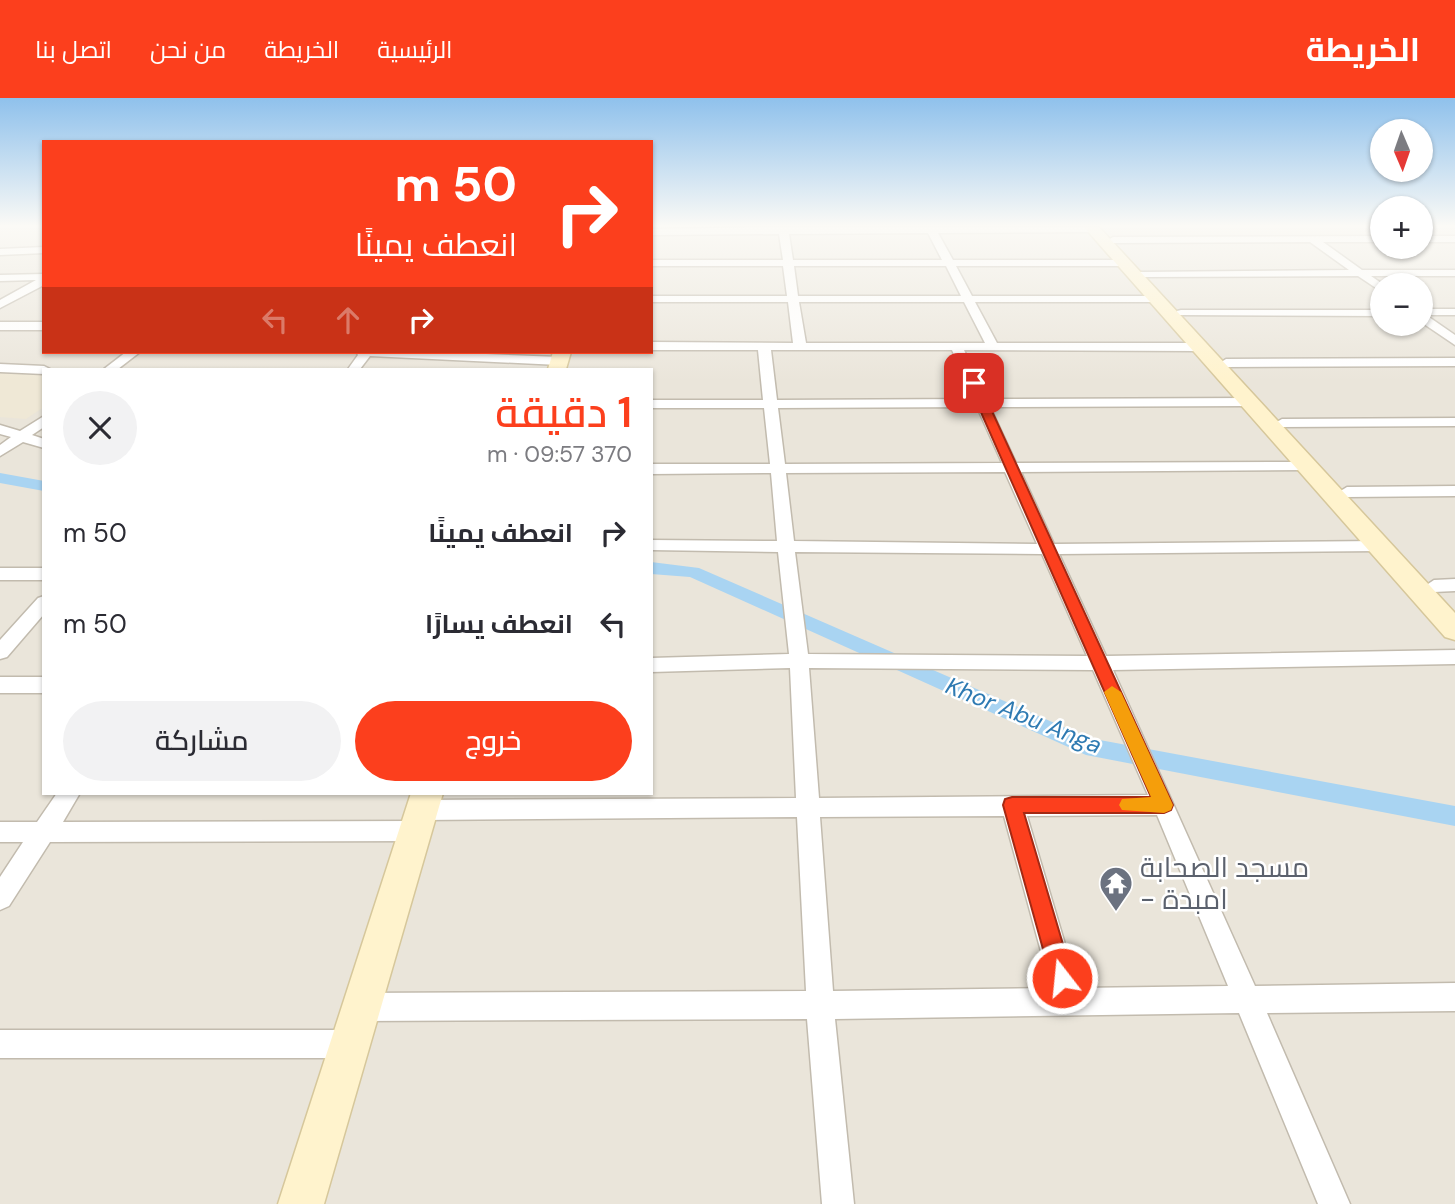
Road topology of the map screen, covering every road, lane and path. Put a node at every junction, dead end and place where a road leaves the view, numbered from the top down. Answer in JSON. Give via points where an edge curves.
{"nodes":[{"id":1,"x":790,"y":279,"type":"edge"},
{"id":2,"x":957,"y":279,"type":"edge"},
{"id":3,"x":1136,"y":279,"type":"edge"},
{"id":4,"x":1148,"y":279,"type":"edge"},
{"id":5,"x":42,"y":280,"type":"edge"},
{"id":6,"x":653,"y":299,"type":"edge"},
{"id":7,"x":793,"y":299,"type":"junction"},
{"id":8,"x":967,"y":299,"type":"junction"},
{"id":9,"x":1154,"y":299,"type":"junction"},
{"id":10,"x":0,"y":305,"type":"edge"},
{"id":11,"x":1455,"y":312,"type":"edge"},
{"id":12,"x":1181,"y":313,"type":"junction"},
{"id":13,"x":1370,"y":313,"type":"edge"},
{"id":14,"x":1433,"y":314,"type":"edge"},
{"id":15,"x":1433,"y":324,"type":"edge"},
{"id":16,"x":0,"y":326,"type":"edge"},
{"id":17,"x":42,"y":326,"type":"edge"},
{"id":18,"x":1455,"y":341,"type":"edge"},
{"id":19,"x":764,"y":345,"type":"junction"},
{"id":20,"x":653,"y":346,"type":"edge"},
{"id":21,"x":800,"y":346,"type":"junction"},
{"id":22,"x":956,"y":346,"type":"junction"},
{"id":23,"x":993,"y":346,"type":"junction"},
{"id":24,"x":1199,"y":347,"type":"junction"},
{"id":25,"x":131,"y":354,"type":"edge"},
{"id":26,"x":407,"y":354,"type":"edge"},
{"id":27,"x":559,"y":361,"type":"edge"},
{"id":28,"x":1226,"y":363,"type":"junction"},
{"id":29,"x":1453,"y":364,"type":"edge"},
{"id":30,"x":0,"y":368,"type":"edge"},
{"id":31,"x":111,"y":368,"type":"edge"},
{"id":32,"x":42,"y":370,"type":"edge"},
{"id":33,"x":770,"y":402,"type":"junction"},
{"id":34,"x":982,"y":402,"type":"junction"},
{"id":35,"x":1248,"y":402,"type":"junction"},
{"id":36,"x":653,"y":404,"type":"edge"},
{"id":37,"x":42,"y":421,"type":"edge"},
{"id":38,"x":1455,"y":422,"type":"edge"},
{"id":39,"x":1282,"y":423,"type":"junction"},
{"id":40,"x":0,"y":429,"type":"edge"},
{"id":41,"x":21,"y":436,"type":"junction"},
{"id":42,"x":42,"y":443,"type":"edge"},
{"id":43,"x":0,"y":452,"type":"edge"},
{"id":44,"x":1010,"y":466,"type":"junction"},
{"id":45,"x":1305,"y":466,"type":"junction"},
{"id":46,"x":778,"y":468,"type":"junction"},
{"id":47,"x":653,"y":469,"type":"edge"},
{"id":48,"x":1455,"y":491,"type":"edge"},
{"id":49,"x":1347,"y":492,"type":"junction"},
{"id":50,"x":653,"y":545,"type":"edge"},
{"id":51,"x":786,"y":546,"type":"junction"},
{"id":52,"x":1378,"y":546,"type":"junction"},
{"id":53,"x":1049,"y":549,"type":"junction"},
{"id":54,"x":42,"y":574,"type":"edge"},
{"id":55,"x":0,"y":575,"type":"edge"},
{"id":56,"x":1434,"y":586,"type":"junction"},
{"id":57,"x":1455,"y":586,"type":"edge"},
{"id":58,"x":42,"y":604,"type":"edge"},
{"id":59,"x":1455,"y":609,"type":"edge"},
{"id":60,"x":1455,"y":630,"type":"edge"},
{"id":61,"x":0,"y":652,"type":"edge"},
{"id":62,"x":1455,"y":657,"type":"edge"},
{"id":63,"x":799,"y":661,"type":"junction"},
{"id":64,"x":1099,"y":663,"type":"junction"},
{"id":65,"x":653,"y":665,"type":"edge"},
{"id":66,"x":0,"y":685,"type":"edge"},
{"id":67,"x":42,"y":685,"type":"edge"},
{"id":68,"x":68,"y":795,"type":"edge"},
{"id":69,"x":808,"y":805,"type":"junction"},
{"id":70,"x":1012,"y":805,"type":"junction"},
{"id":71,"x":1164,"y":805,"type":"junction"},
{"id":72,"x":421,"y":811,"type":"edge"},
{"id":73,"x":0,"y":832,"type":"edge"},
{"id":74,"x":43,"y":832,"type":"junction"},
{"id":75,"x":0,"y":898,"type":"edge"},
{"id":76,"x":1455,"y":997,"type":"edge"},
{"id":77,"x":1246,"y":1000,"type":"junction"},
{"id":78,"x":1069,"y":1003,"type":"junction"},
{"id":79,"x":820,"y":1005,"type":"junction"},
{"id":80,"x":360,"y":1007,"type":"junction"},
{"id":81,"x":0,"y":1044,"type":"edge"},
{"id":82,"x":349,"y":1044,"type":"junction"},
{"id":83,"x":301,"y":1204,"type":"edge"},
{"id":84,"x":838,"y":1204,"type":"edge"},
{"id":85,"x":1334,"y":1204,"type":"edge"}],
"edges":[{"from":1,"to":7,"type":"street"},
{"from":2,"to":8,"type":"street"},
{"from":3,"to":9,"type":"main road"},
{"from":4,"to":12,"type":"main road"},
{"from":5,"to":10,"type":"street"},
{"from":6,"to":7,"type":"street"},
{"from":7,"to":8,"type":"street"},
{"from":7,"to":21,"type":"street"},
{"from":8,"to":9,"type":"street"},
{"from":8,"to":23,"type":"street"},
{"from":9,"to":24,"type":"main road"},
{"from":11,"to":14,"type":"street"},
{"from":12,"to":13,"type":"street"},
{"from":12,"to":28,"type":"main road"},
{"from":15,"to":18,"type":"street"},
{"from":16,"to":17,"type":"street"},
{"from":19,"to":20,"type":"street"},
{"from":19,"to":21,"type":"street"},
{"from":19,"to":33,"type":"street"},
{"from":21,"to":22,"type":"street"},
{"from":22,"to":23,"type":"street"},
{"from":22,"to":34,"type":"street"},
{"from":23,"to":24,"type":"street"},
{"from":24,"to":35,"type":"main road"},
{"from":25,"to":31,"type":"street"},
{"from":26,"to":27,"type":"street"},
{"from":28,"to":29,"type":"street"},
{"from":28,"to":39,"type":"main road"},
{"from":30,"to":32,"type":"street"},
{"from":33,"to":34,"type":"street"},
{"from":33,"to":36,"type":"street"},
{"from":33,"to":46,"type":"street"},
{"from":34,"to":35,"type":"street"},
{"from":34,"to":44,"type":"street"},
{"from":35,"to":45,"type":"main road"},
{"from":37,"to":41,"type":"street"},
{"from":38,"to":39,"type":"street"},
{"from":39,"to":49,"type":"main road"},
{"from":40,"to":41,"type":"street"},
{"from":41,"to":42,"type":"street"},
{"from":41,"to":43,"type":"street"},
{"from":44,"to":45,"type":"street"},
{"from":44,"to":46,"type":"street"},
{"from":44,"to":53,"type":"street"},
{"from":45,"to":52,"type":"main road"},
{"from":46,"to":47,"type":"street"},
{"from":46,"to":51,"type":"street"},
{"from":48,"to":49,"type":"street"},
{"from":49,"to":56,"type":"main road"},
{"from":50,"to":51,"type":"street"},
{"from":51,"to":53,"type":"street"},
{"from":51,"to":63,"type":"street"},
{"from":52,"to":53,"type":"street"},
{"from":52,"to":60,"type":"main road"},
{"from":53,"to":64,"type":"street"},
{"from":54,"to":55,"type":"street"},
{"from":56,"to":57,"type":"street"},
{"from":56,"to":59,"type":"main road"},
{"from":58,"to":61,"type":"street"},
{"from":62,"to":64,"type":"street"},
{"from":63,"to":64,"type":"street"},
{"from":63,"to":65,"type":"street"},
{"from":63,"to":69,"type":"street"},
{"from":64,"to":71,"type":"street"},
{"from":66,"to":67,"type":"street"},
{"from":68,"to":74,"type":"street"},
{"from":69,"to":70,"type":"street"},
{"from":69,"to":72,"type":"street"},
{"from":69,"to":79,"type":"street"},
{"from":70,"to":71,"type":"street"},
{"from":70,"to":78,"type":"street"},
{"from":71,"to":77,"type":"street"},
{"from":72,"to":74,"type":"street"},
{"from":72,"to":80,"type":"main road"},
{"from":73,"to":74,"type":"street"},
{"from":74,"to":75,"type":"street"},
{"from":76,"to":77,"type":"street"},
{"from":77,"to":78,"type":"street"},
{"from":77,"to":85,"type":"street"},
{"from":78,"to":79,"type":"street"},
{"from":79,"to":80,"type":"street"},
{"from":79,"to":84,"type":"street"},
{"from":80,"to":82,"type":"main road"},
{"from":81,"to":82,"type":"street"},
{"from":82,"to":83,"type":"main road"}]}
